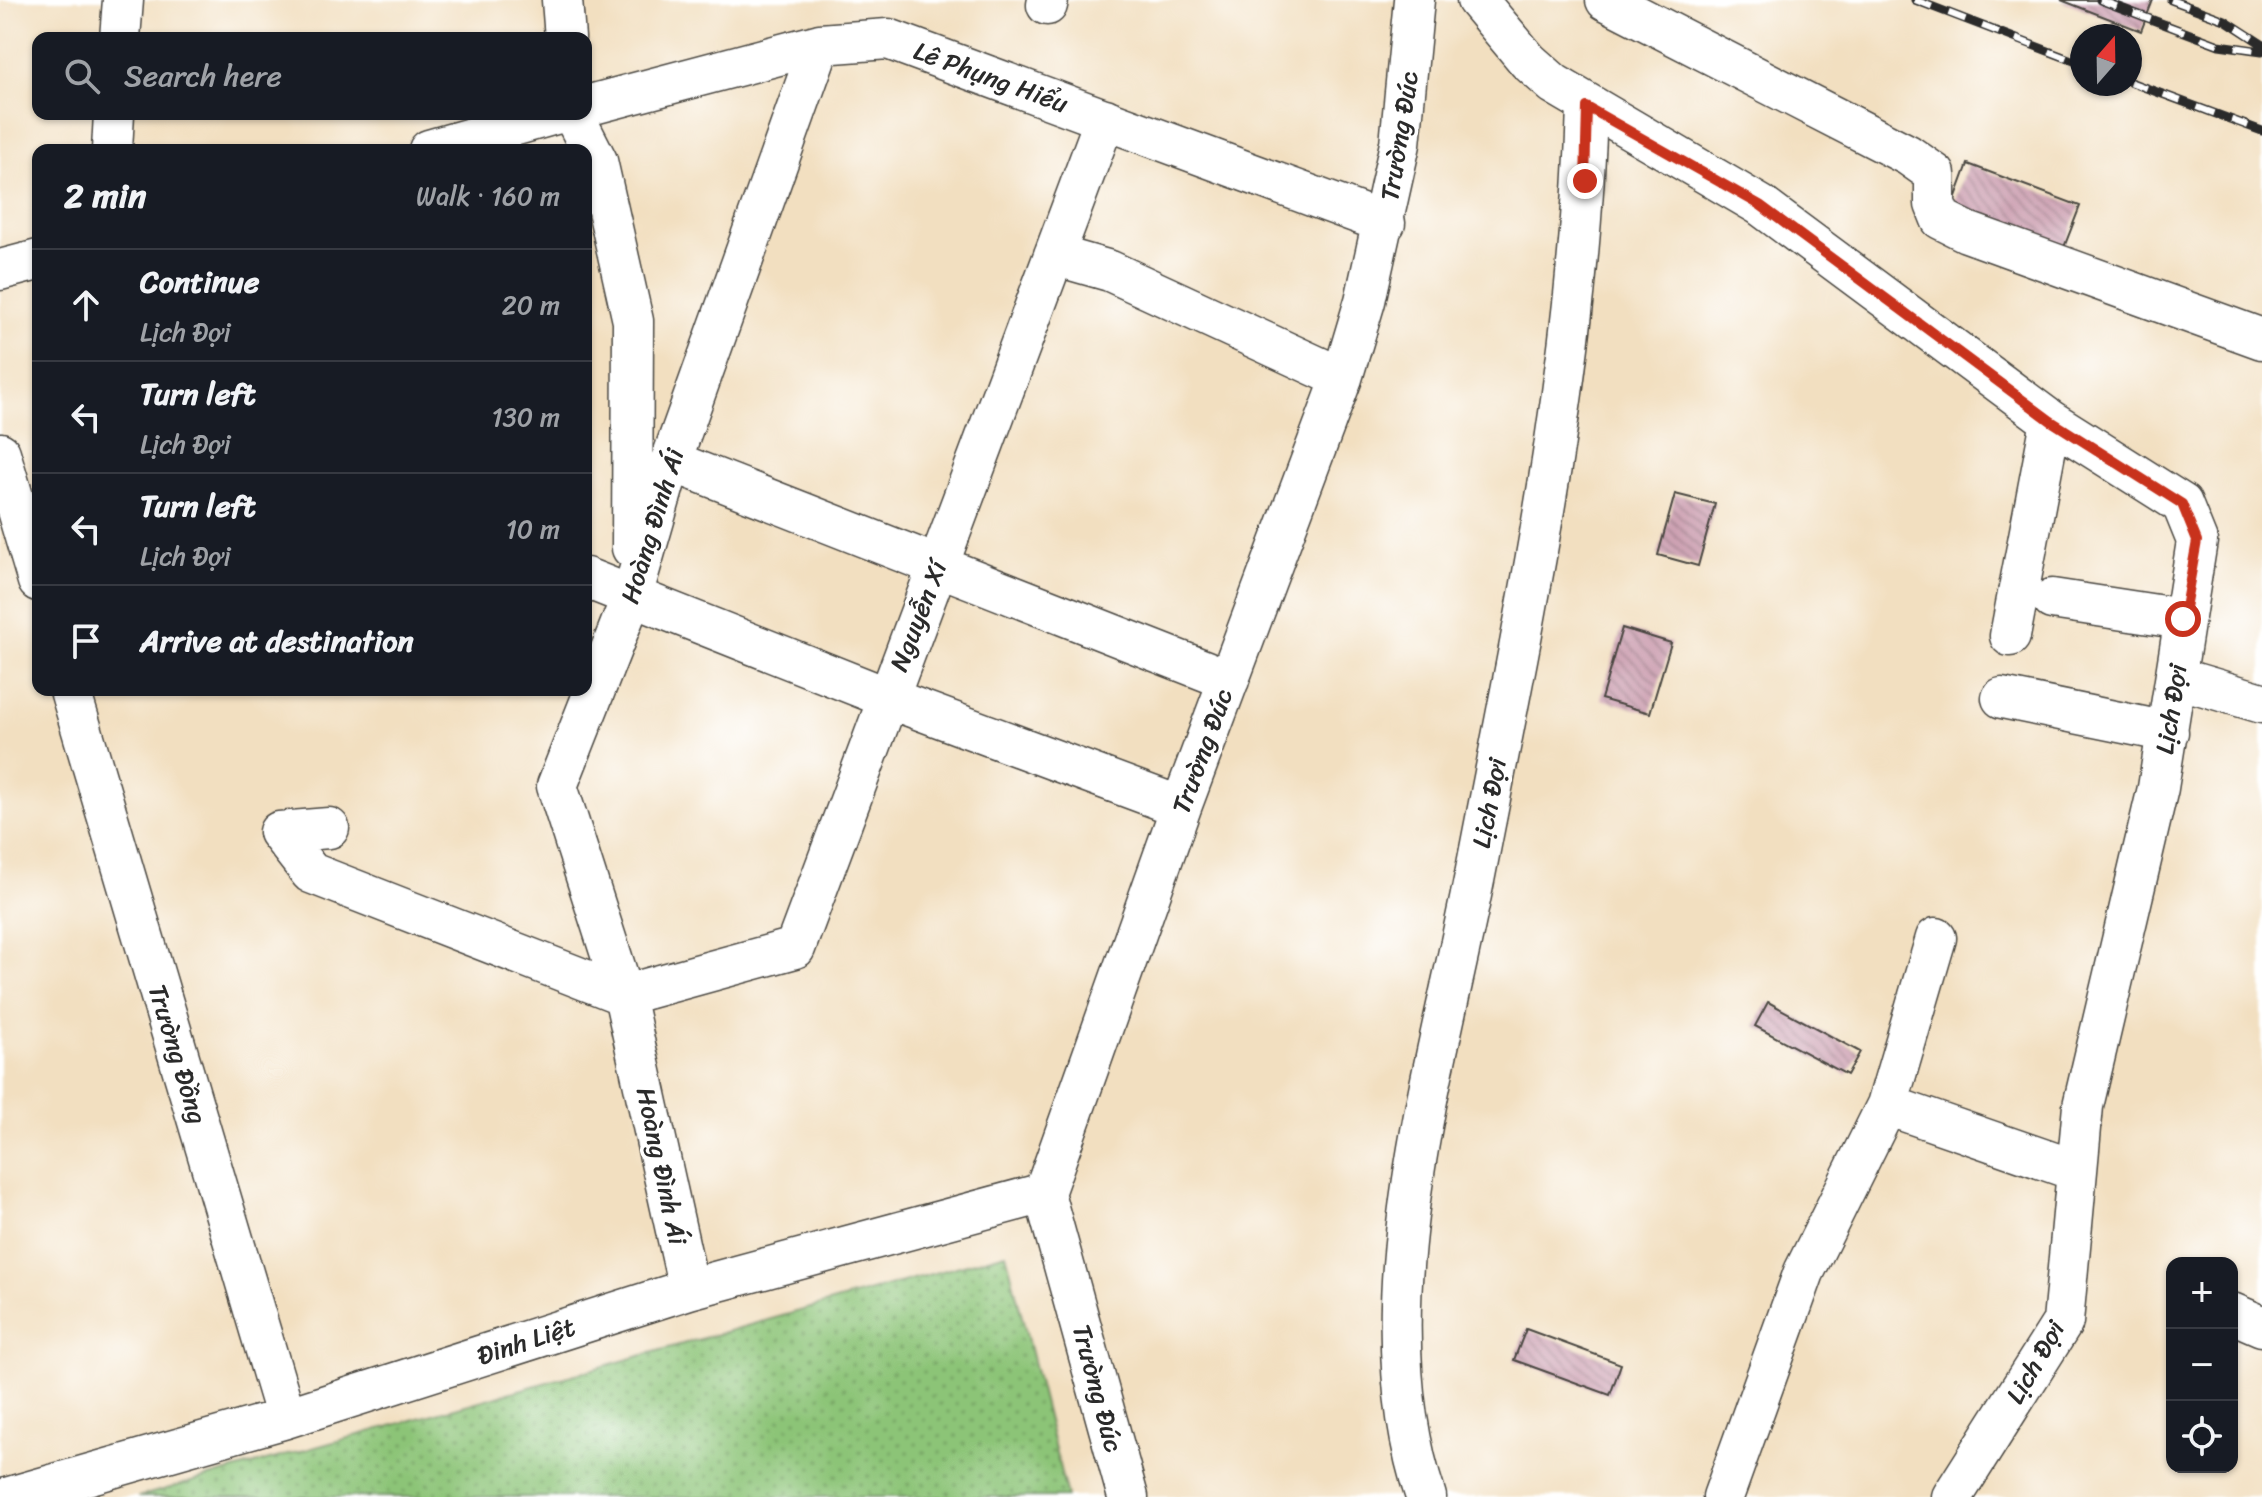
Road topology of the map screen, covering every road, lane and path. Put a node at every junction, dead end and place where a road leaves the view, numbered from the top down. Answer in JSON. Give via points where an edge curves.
{"nodes":[{"id":1,"x":123,"y":0,"type":"edge"},
{"id":2,"x":562,"y":0,"type":"edge"},
{"id":3,"x":1414,"y":0,"type":"edge"},
{"id":4,"x":1477,"y":0,"type":"edge"},
{"id":5,"x":1606,"y":0,"type":"edge"},
{"id":6,"x":120,"y":32,"type":"edge"},
{"id":7,"x":565,"y":32,"type":"edge"},
{"id":8,"x":820,"y":44,"type":"junction"},
{"id":9,"x":592,"y":104,"type":"edge"},
{"id":10,"x":1587,"y":107,"type":"junction"},
{"id":11,"x":1105,"y":119,"type":"junction"},
{"id":12,"x":114,"y":120,"type":"edge"},
{"id":13,"x":534,"y":120,"type":"edge"},
{"id":14,"x":576,"y":120,"type":"edge"},
{"id":15,"x":112,"y":144,"type":"edge"},
{"id":16,"x":450,"y":144,"type":"edge"},
{"id":17,"x":588,"y":144,"type":"edge"},
{"id":18,"x":592,"y":151,"type":"edge"},
{"id":19,"x":1385,"y":223,"type":"junction"},
{"id":20,"x":1054,"y":255,"type":"junction"},
{"id":21,"x":32,"y":262,"type":"edge"},
{"id":22,"x":0,"y":270,"type":"edge"},
{"id":23,"x":2262,"y":339,"type":"edge"},
{"id":24,"x":1342,"y":378,"type":"junction"},
{"id":25,"x":2051,"y":421,"type":"junction"},
{"id":26,"x":0,"y":453,"type":"edge"},
{"id":27,"x":671,"y":461,"type":"junction"},
{"id":28,"x":32,"y":561,"type":"edge"},
{"id":29,"x":937,"y":566,"type":"junction"},
{"id":30,"x":592,"y":580,"type":"edge"},
{"id":31,"x":632,"y":596,"type":"junction"},
{"id":32,"x":2052,"y":599,"type":"dead end"},
{"id":33,"x":2183,"y":619,"type":"junction"},
{"id":34,"x":2010,"y":636,"type":"dead end"},
{"id":35,"x":2178,"y":678,"type":"junction"},
{"id":36,"x":1229,"y":680,"type":"junction"},
{"id":37,"x":72,"y":696,"type":"edge"},
{"id":38,"x":888,"y":698,"type":"junction"},
{"id":39,"x":2002,"y":698,"type":"dead end"},
{"id":40,"x":2262,"y":703,"type":"edge"},
{"id":41,"x":2168,"y":732,"type":"junction"},
{"id":42,"x":1181,"y":807,"type":"junction"},
{"id":43,"x":329,"y":828,"type":"dead end"},
{"id":44,"x":1936,"y":938,"type":"dead end"},
{"id":45,"x":624,"y":995,"type":"junction"},
{"id":46,"x":1887,"y":1105,"type":"junction"},
{"id":47,"x":2077,"y":1171,"type":"junction"},
{"id":48,"x":1044,"y":1193,"type":"junction"},
{"id":49,"x":689,"y":1289,"type":"junction"},
{"id":50,"x":2238,"y":1316,"type":"edge"},
{"id":51,"x":2262,"y":1326,"type":"edge"},
{"id":52,"x":286,"y":1418,"type":"junction"},
{"id":53,"x":10,"y":1497,"type":"edge"},
{"id":54,"x":1128,"y":1497,"type":"edge"},
{"id":55,"x":1426,"y":1497,"type":"edge"},
{"id":56,"x":1723,"y":1497,"type":"edge"},
{"id":57,"x":1952,"y":1497,"type":"edge"}],
"edges":[{"from":1,"to":6,"type":"street"},
{"from":2,"to":7,"type":"street"},
{"from":3,"to":19,"type":"street","name":"Trường Đúc","via":[[1400,144]]},
{"from":4,"to":10,"type":"street","name":"Lịch Đợi","via":[[1528,61]]},
{"from":5,"to":23,"type":"street","via":[[1908,155],[1935,174],[1941,219]]},
{"from":8,"to":9,"type":"street","name":"Lê Phụng Hiểu"},
{"from":8,"to":11,"type":"street","name":"Lê Phụng Hiểu","via":[[888,39]]},
{"from":8,"to":27,"type":"street","name":"Hoàng Đình Ái"},
{"from":10,"to":25,"type":"street","name":"Lịch Đợi","via":[[1707,173],[1811,240]]},
{"from":10,"to":55,"type":"street","name":"Lịch Đợi","via":[[1580,256],[1561,414],[1406,1214],[1401,1378]]},
{"from":11,"to":19,"type":"street","name":"Lê Phụng Hiểu"},
{"from":11,"to":20,"type":"street","name":"Nguyễn Xí"},
{"from":12,"to":15,"type":"street"},
{"from":13,"to":16,"type":"street"},
{"from":14,"to":17,"type":"street"},
{"from":18,"to":31,"type":"street","via":[[633,321]]},
{"from":19,"to":24,"type":"street","name":"Trường Đúc"},
{"from":20,"to":24,"type":"street","via":[[1110,271]]},
{"from":20,"to":29,"type":"street","name":"Nguyễn Xí"},
{"from":21,"to":22,"type":"street"},
{"from":24,"to":36,"type":"street","name":"Trường Đúc"},
{"from":25,"to":33,"type":"street","name":"Lịch Đợi","via":[[2182,504],[2197,541]]},
{"from":25,"to":34,"type":"street"},
{"from":26,"to":28,"type":"street"},
{"from":27,"to":29,"type":"street"},
{"from":27,"to":31,"type":"street","name":"Hoàng Đình Ái"},
{"from":29,"to":36,"type":"street"},
{"from":29,"to":38,"type":"street","name":"Nguyễn Xí"},
{"from":30,"to":31,"type":"street"},
{"from":31,"to":38,"type":"street"},
{"from":31,"to":45,"type":"street","name":"Hoàng Đình Ái","via":[[557,786]]},
{"from":32,"to":33,"type":"street"},
{"from":33,"to":35,"type":"street","name":"Lịch Đợi"},
{"from":35,"to":40,"type":"street"},
{"from":35,"to":41,"type":"street","name":"Lịch Đợi"},
{"from":36,"to":42,"type":"street","name":"Trường Đúc"},
{"from":37,"to":52,"type":"street","name":"Trường Đồng"},
{"from":38,"to":42,"type":"street"},
{"from":38,"to":45,"type":"street","name":"Nguyễn Xí","via":[[795,948]]},
{"from":39,"to":41,"type":"street"},
{"from":41,"to":47,"type":"street","name":"Lịch Đợi","via":[[2083,1106]]},
{"from":42,"to":48,"type":"street","name":"Trường Đúc"},
{"from":43,"to":45,"type":"street","via":[[279,832],[311,873]]},
{"from":44,"to":46,"type":"street"},
{"from":45,"to":49,"type":"street","name":"Hoàng Đình Ái"},
{"from":46,"to":47,"type":"street"},
{"from":46,"to":56,"type":"street","via":[[1804,1272]]},
{"from":47,"to":57,"type":"street","name":"Lịch Đợi","via":[[2063,1322]]},
{"from":48,"to":49,"type":"street","name":"Đinh Liệt"},
{"from":48,"to":54,"type":"street","name":"Trường Đúc"},
{"from":49,"to":52,"type":"street","name":"Đinh Liệt"},
{"from":50,"to":51,"type":"street"},
{"from":52,"to":53,"type":"street","name":"Đinh Liệt"}]}
